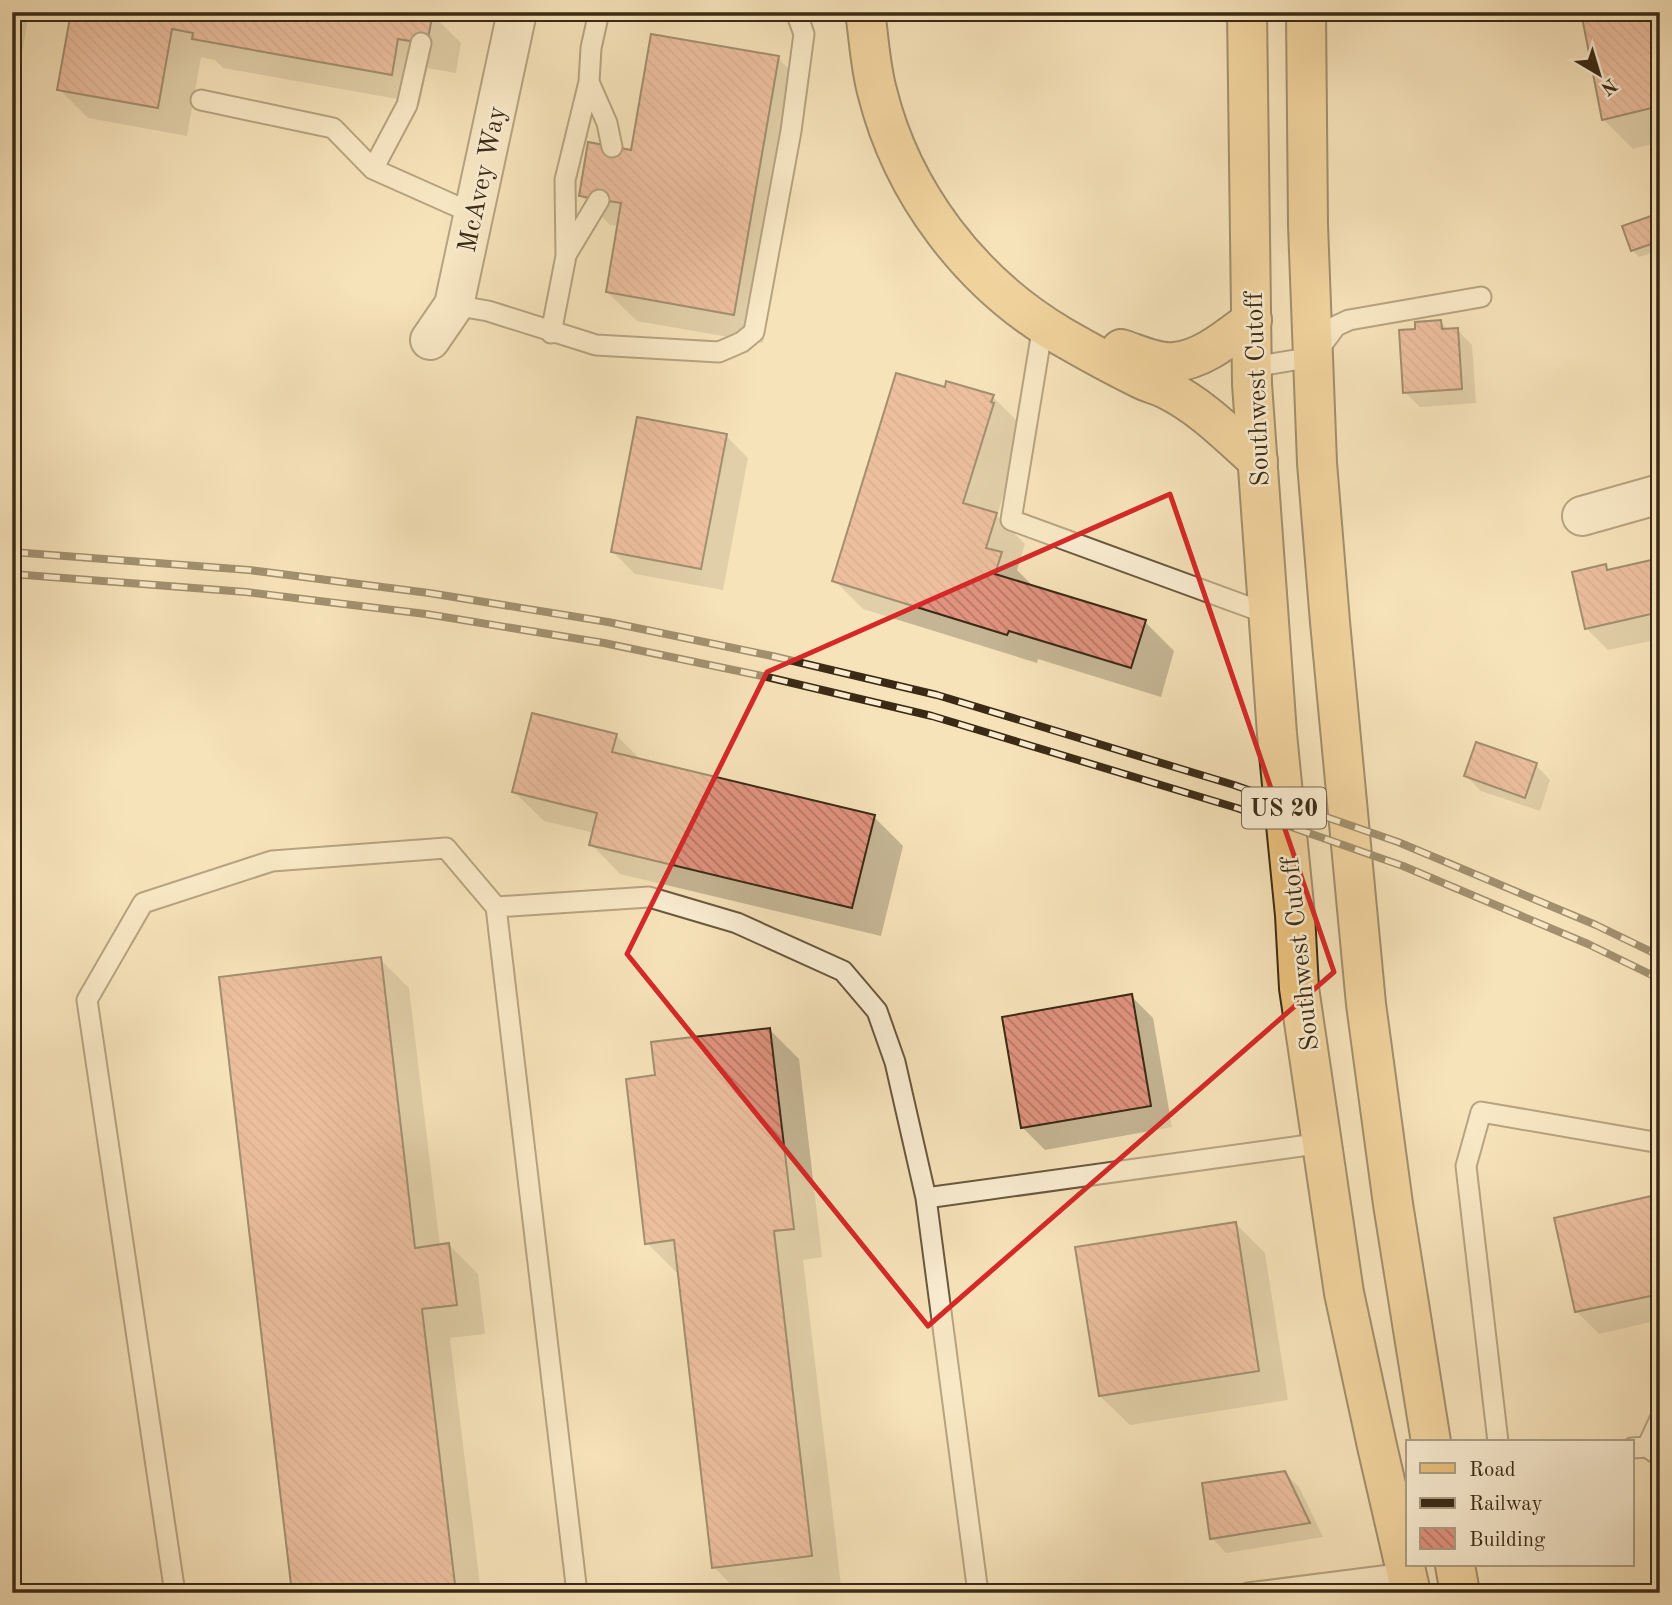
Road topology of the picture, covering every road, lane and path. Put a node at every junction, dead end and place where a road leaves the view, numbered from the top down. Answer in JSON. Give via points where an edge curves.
{"nodes":[{"id":1,"x":517,"y":12,"type":"edge"},
{"id":2,"x":599,"y":12,"type":"edge"},
{"id":3,"x":796,"y":12,"type":"edge"},
{"id":4,"x":865,"y":12,"type":"edge"},
{"id":5,"x":881,"y":12,"type":"edge"},
{"id":6,"x":1247,"y":12,"type":"edge"},
{"id":7,"x":1306,"y":12,"type":"edge"},
{"id":8,"x":421,"y":43,"type":"dead end"},
{"id":9,"x":589,"y":82,"type":"junction"},
{"id":10,"x":201,"y":100,"type":"dead end"},
{"id":11,"x":612,"y":147,"type":"dead end"},
{"id":12,"x":373,"y":169,"type":"junction"},
{"id":13,"x":599,"y":200,"type":"dead end"},
{"id":14,"x":474,"y":214,"type":"junction"},
{"id":15,"x":566,"y":256,"type":"junction"},
{"id":16,"x":1481,"y":297,"type":"dead end"},
{"id":17,"x":454,"y":304,"type":"junction"},
{"id":18,"x":1044,"y":316,"type":"junction"},
{"id":19,"x":1252,"y":320,"type":"junction"},
{"id":20,"x":551,"y":333,"type":"junction"},
{"id":21,"x":429,"y":340,"type":"dead end"},
{"id":22,"x":1313,"y":357,"type":"junction"},
{"id":23,"x":1252,"y":367,"type":"junction"},
{"id":24,"x":1258,"y":461,"type":"junction"},
{"id":25,"x":1660,"y":494,"type":"edge"},
{"id":26,"x":1582,"y":516,"type":"dead end"},
{"id":27,"x":1268,"y":614,"type":"junction"},
{"id":28,"x":496,"y":907,"type":"junction"},
{"id":29,"x":1323,"y":1143,"type":"junction"},
{"id":30,"x":1660,"y":1143,"type":"edge"},
{"id":31,"x":926,"y":1198,"type":"junction"},
{"id":32,"x":1660,"y":1419,"type":"edge"},
{"id":33,"x":1431,"y":1440,"type":"edge"},
{"id":34,"x":1498,"y":1440,"type":"edge"},
{"id":35,"x":1646,"y":1450,"type":"edge"},
{"id":36,"x":1455,"y":1566,"type":"edge"},
{"id":37,"x":1409,"y":1583,"type":"edge"},
{"id":38,"x":177,"y":1593,"type":"edge"},
{"id":39,"x":577,"y":1593,"type":"edge"},
{"id":40,"x":978,"y":1593,"type":"edge"},
{"id":41,"x":1248,"y":1593,"type":"edge"},
{"id":42,"x":1460,"y":1593,"type":"edge"}],
"edges":[{"from":1,"to":14,"type":"street","name":"McAvey Way"},
{"from":2,"to":9,"type":"lane"},
{"from":3,"to":20,"type":"lane","via":[[804,34],[754,332],[719,352],[596,345]]},
{"from":4,"to":18,"type":"main road","via":[[877,92],[923,199],[952,243],[986,280],[1016,306]]},
{"from":5,"to":18,"type":"main road","via":[[883,53],[908,129],[972,231]]},
{"from":6,"to":19,"type":"main road","name":"Southwest Cutoff","number":"US 20"},
{"from":7,"to":22,"type":"main road","number":"US 20"},
{"from":8,"to":12,"type":"lane","via":[[407,105]]},
{"from":9,"to":11,"type":"lane"},
{"from":9,"to":15,"type":"lane","via":[[565,180]]},
{"from":10,"to":12,"type":"lane","via":[[333,128]]},
{"from":12,"to":14,"type":"lane"},
{"from":13,"to":15,"type":"lane"},
{"from":14,"to":17,"type":"street","name":"McAvey Way"},
{"from":15,"to":20,"type":"lane"},
{"from":16,"to":22,"type":"lane","via":[[1349,320],[1336,326]]},
{"from":17,"to":20,"type":"lane"},
{"from":17,"to":21,"type":"street","name":"McAvey Way"},
{"from":18,"to":19,"type":"main road","via":[[1119,348],[1175,362],[1199,355]]},
{"from":18,"to":24,"type":"main road","via":[[1060,336],[1185,400]]},
{"from":18,"to":27,"type":"lane","via":[[1011,520]]},
{"from":19,"to":23,"type":"main road","name":"Southwest Cutoff","number":"US 20"},
{"from":22,"to":23,"type":"lane"},
{"from":22,"to":33,"type":"main road","number":"US 20","via":[[1317,463],[1366,1004]]},
{"from":23,"to":24,"type":"main road","name":"Southwest Cutoff","number":"US 20"},
{"from":24,"to":27,"type":"main road","name":"Southwest Cutoff","number":"US 20"},
{"from":25,"to":26,"type":"street"},
{"from":27,"to":29,"type":"main road","name":"Southwest Cutoff","number":"US 20","via":[[1299,988]]},
{"from":28,"to":31,"type":"lane","via":[[649,897],[737,923],[843,971],[877,1012],[895,1062]]},
{"from":28,"to":38,"type":"lane","via":[[446,848],[272,861],[143,903],[88,1000]]},
{"from":28,"to":39,"type":"lane"},
{"from":29,"to":31,"type":"lane"},
{"from":29,"to":37,"type":"main road","name":"Southwest Cutoff","number":"US 20","via":[[1344,1293]]},
{"from":30,"to":34,"type":"lane","via":[[1481,1112],[1466,1166]]},
{"from":31,"to":40,"type":"lane"},
{"from":32,"to":35,"type":"lane"},
{"from":36,"to":42,"type":"main road"},
{"from":37,"to":41,"type":"lane"}]}
